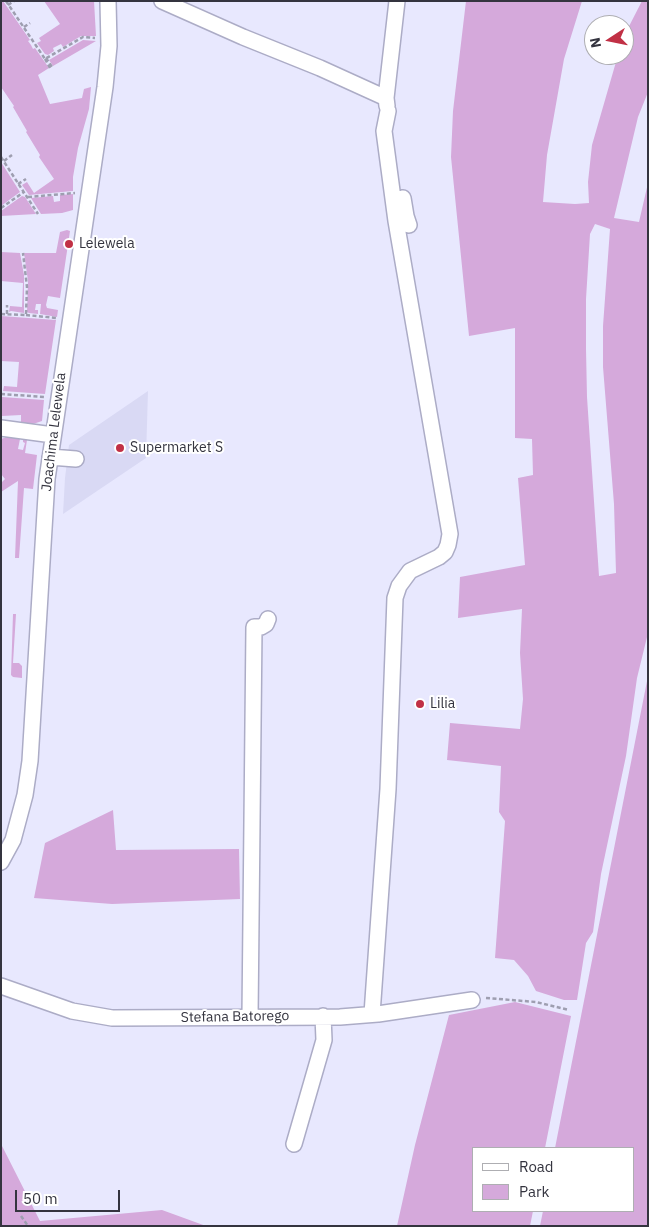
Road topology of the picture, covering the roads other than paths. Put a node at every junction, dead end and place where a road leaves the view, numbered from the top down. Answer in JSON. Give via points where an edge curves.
{"nodes":[{"id":1,"x":108,"y":1,"type":"edge"},
{"id":2,"x":162,"y":1,"type":"edge"},
{"id":3,"x":397,"y":1,"type":"edge"},
{"id":4,"x":387,"y":104,"type":"junction"},
{"id":5,"x":410,"y":225,"type":"dead end"},
{"id":6,"x":1,"y":428,"type":"edge"},
{"id":7,"x":53,"y":435,"type":"junction"},
{"id":8,"x":50,"y":457,"type":"junction"},
{"id":9,"x":76,"y":459,"type":"dead end"},
{"id":10,"x":268,"y":619,"type":"dead end"},
{"id":11,"x":1,"y":862,"type":"edge"},
{"id":12,"x":1,"y":986,"type":"edge"},
{"id":13,"x":472,"y":1000,"type":"road end"},
{"id":14,"x":372,"y":1014,"type":"junction"},
{"id":15,"x":250,"y":1016,"type":"junction"},
{"id":16,"x":323,"y":1016,"type":"junction"},
{"id":17,"x":294,"y":1144,"type":"dead end"}],
"edges":[{"from":1,"to":7,"type":"street","name":"Joachima Lelewela","via":[[109,46],[105,87]]},
{"from":2,"to":4,"type":"street","via":[[320,68]]},
{"from":3,"to":4,"type":"street"},
{"from":4,"to":5,"type":"street","via":[[393,122],[404,207]]},
{"from":4,"to":14,"type":"street","via":[[384,131],[396,220],[450,534],[445,552],[410,571],[395,598],[388,789]]},
{"from":6,"to":7,"type":"street"},
{"from":7,"to":8,"type":"street","name":"Joachima Lelewela"},
{"from":8,"to":9,"type":"street"},
{"from":8,"to":11,"type":"street","name":"Joachima Lelewela","via":[[30,760],[13,840]]},
{"from":10,"to":15,"type":"street","via":[[261,627],[254,627]]},
{"from":12,"to":15,"type":"street","name":"Stefana Batorego","via":[[72,1011],[112,1018]]},
{"from":13,"to":14,"type":"street","name":"Stefana Batorego"},
{"from":14,"to":16,"type":"street","name":"Stefana Batorego"},
{"from":15,"to":16,"type":"street","name":"Stefana Batorego"},
{"from":16,"to":17,"type":"street","via":[[324,1040]]}]}
